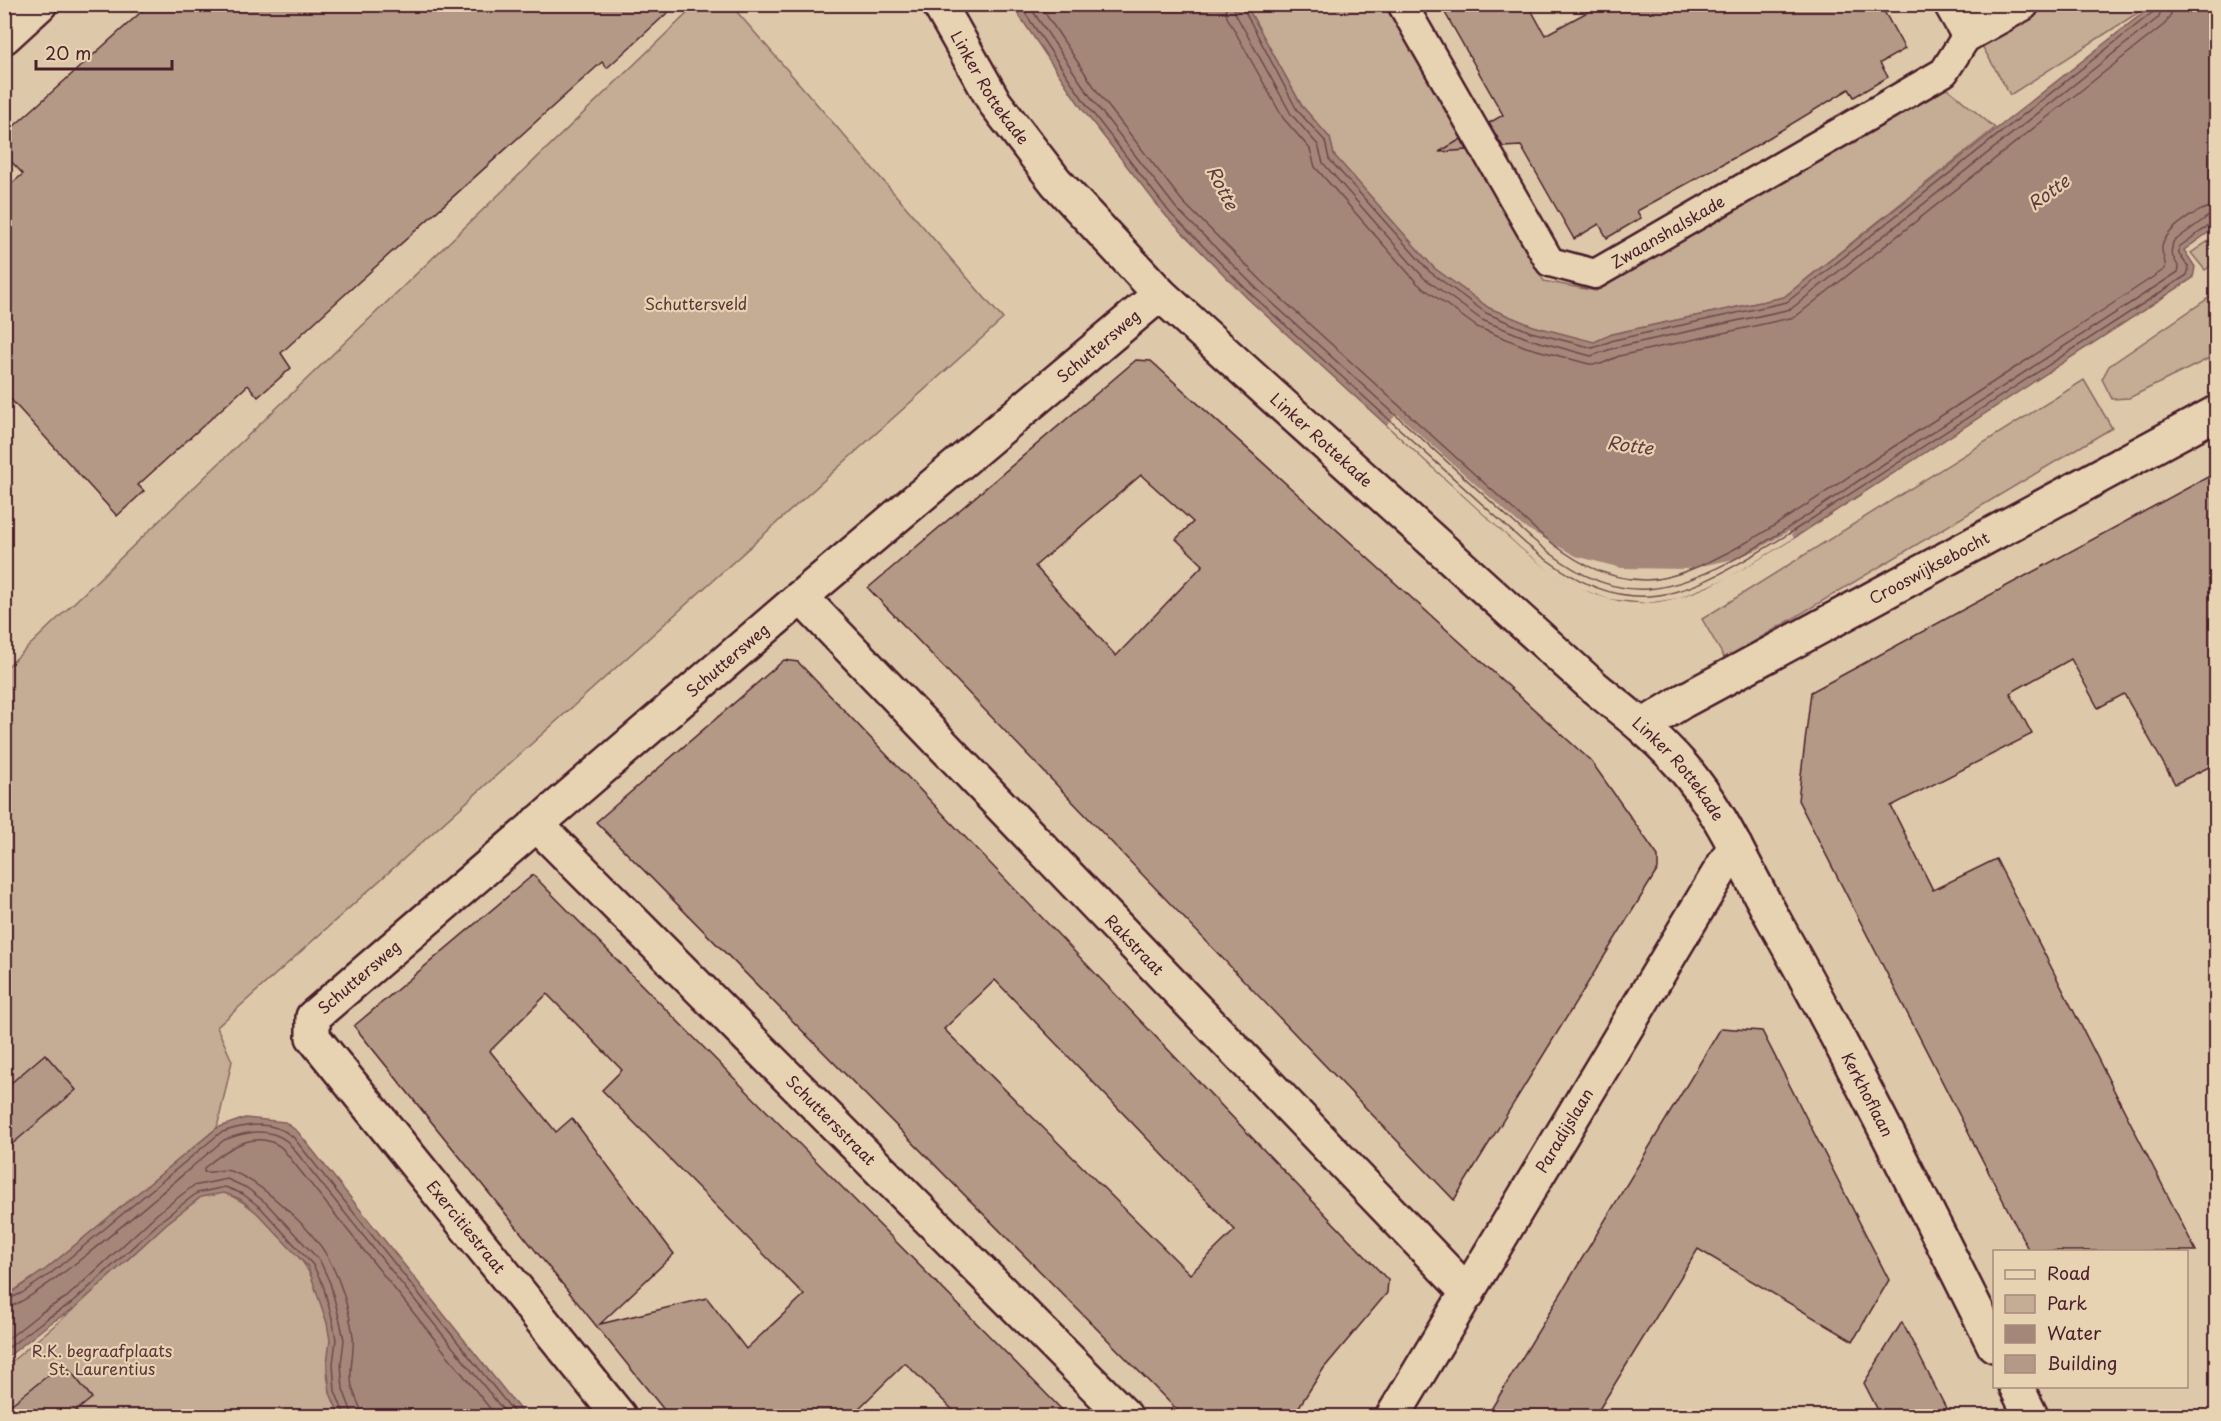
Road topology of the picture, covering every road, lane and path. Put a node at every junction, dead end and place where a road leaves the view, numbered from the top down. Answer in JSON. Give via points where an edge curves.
{"nodes":[{"id":1,"x":40,"y":4,"type":"edge"},
{"id":2,"x":939,"y":4,"type":"edge"},
{"id":3,"x":1402,"y":4,"type":"edge"},
{"id":4,"x":1951,"y":4,"type":"edge"},
{"id":5,"x":2022,"y":4,"type":"edge"},
{"id":6,"x":1968,"y":34,"type":"junction"},
{"id":7,"x":4,"y":37,"type":"edge"},
{"id":8,"x":1160,"y":294,"type":"junction"},
{"id":9,"x":2217,"y":413,"type":"edge"},
{"id":10,"x":801,"y":597,"type":"junction"},
{"id":11,"x":1643,"y":726,"type":"junction"},
{"id":12,"x":536,"y":824,"type":"junction"},
{"id":13,"x":1735,"y":846,"type":"junction"},
{"id":14,"x":313,"y":1037,"type":"joint"},
{"id":15,"x":1468,"y":1293,"type":"junction"},
{"id":16,"x":1993,"y":1341,"type":"edge"},
{"id":17,"x":2017,"y":1388,"type":"edge"},
{"id":18,"x":619,"y":1416,"type":"edge"},
{"id":19,"x":1125,"y":1416,"type":"edge"},
{"id":20,"x":1393,"y":1416,"type":"edge"},
{"id":21,"x":2031,"y":1416,"type":"edge"}],
"edges":[{"from":1,"to":7,"type":"street"},
{"from":2,"to":8,"type":"street","name":"Linker Rottekade","via":[[996,104],[1056,182]]},
{"from":3,"to":6,"type":"street","name":"Zwaanshalskade","via":[[1550,262],[1596,274],[1944,72]]},
{"from":4,"to":6,"type":"street"},
{"from":5,"to":6,"type":"street","name":"Zwaanshalskade"},
{"from":8,"to":10,"type":"street","name":"Schuttersweg"},
{"from":8,"to":11,"type":"street","name":"Linker Rottekade","via":[[1594,687]]},
{"from":9,"to":11,"type":"street","name":"Crooswijksebocht","via":[[1683,700]]},
{"from":10,"to":12,"type":"street","name":"Schuttersweg"},
{"from":10,"to":15,"type":"street","name":"Rakstraat"},
{"from":11,"to":13,"type":"street","name":"Linker Rottekade","via":[[1682,765]]},
{"from":12,"to":14,"type":"street","name":"Schuttersweg","via":[[313,1017]]},
{"from":12,"to":19,"type":"street","name":"Schuttersstraat"},
{"from":13,"to":15,"type":"street","name":"Paradijslaan"},
{"from":13,"to":16,"type":"street","name":"Kerkhoflaan"},
{"from":14,"to":18,"type":"street","name":"Exercitiestraat"},
{"from":15,"to":20,"type":"street","name":"Paradijslaan"},
{"from":17,"to":21,"type":"street"}]}
